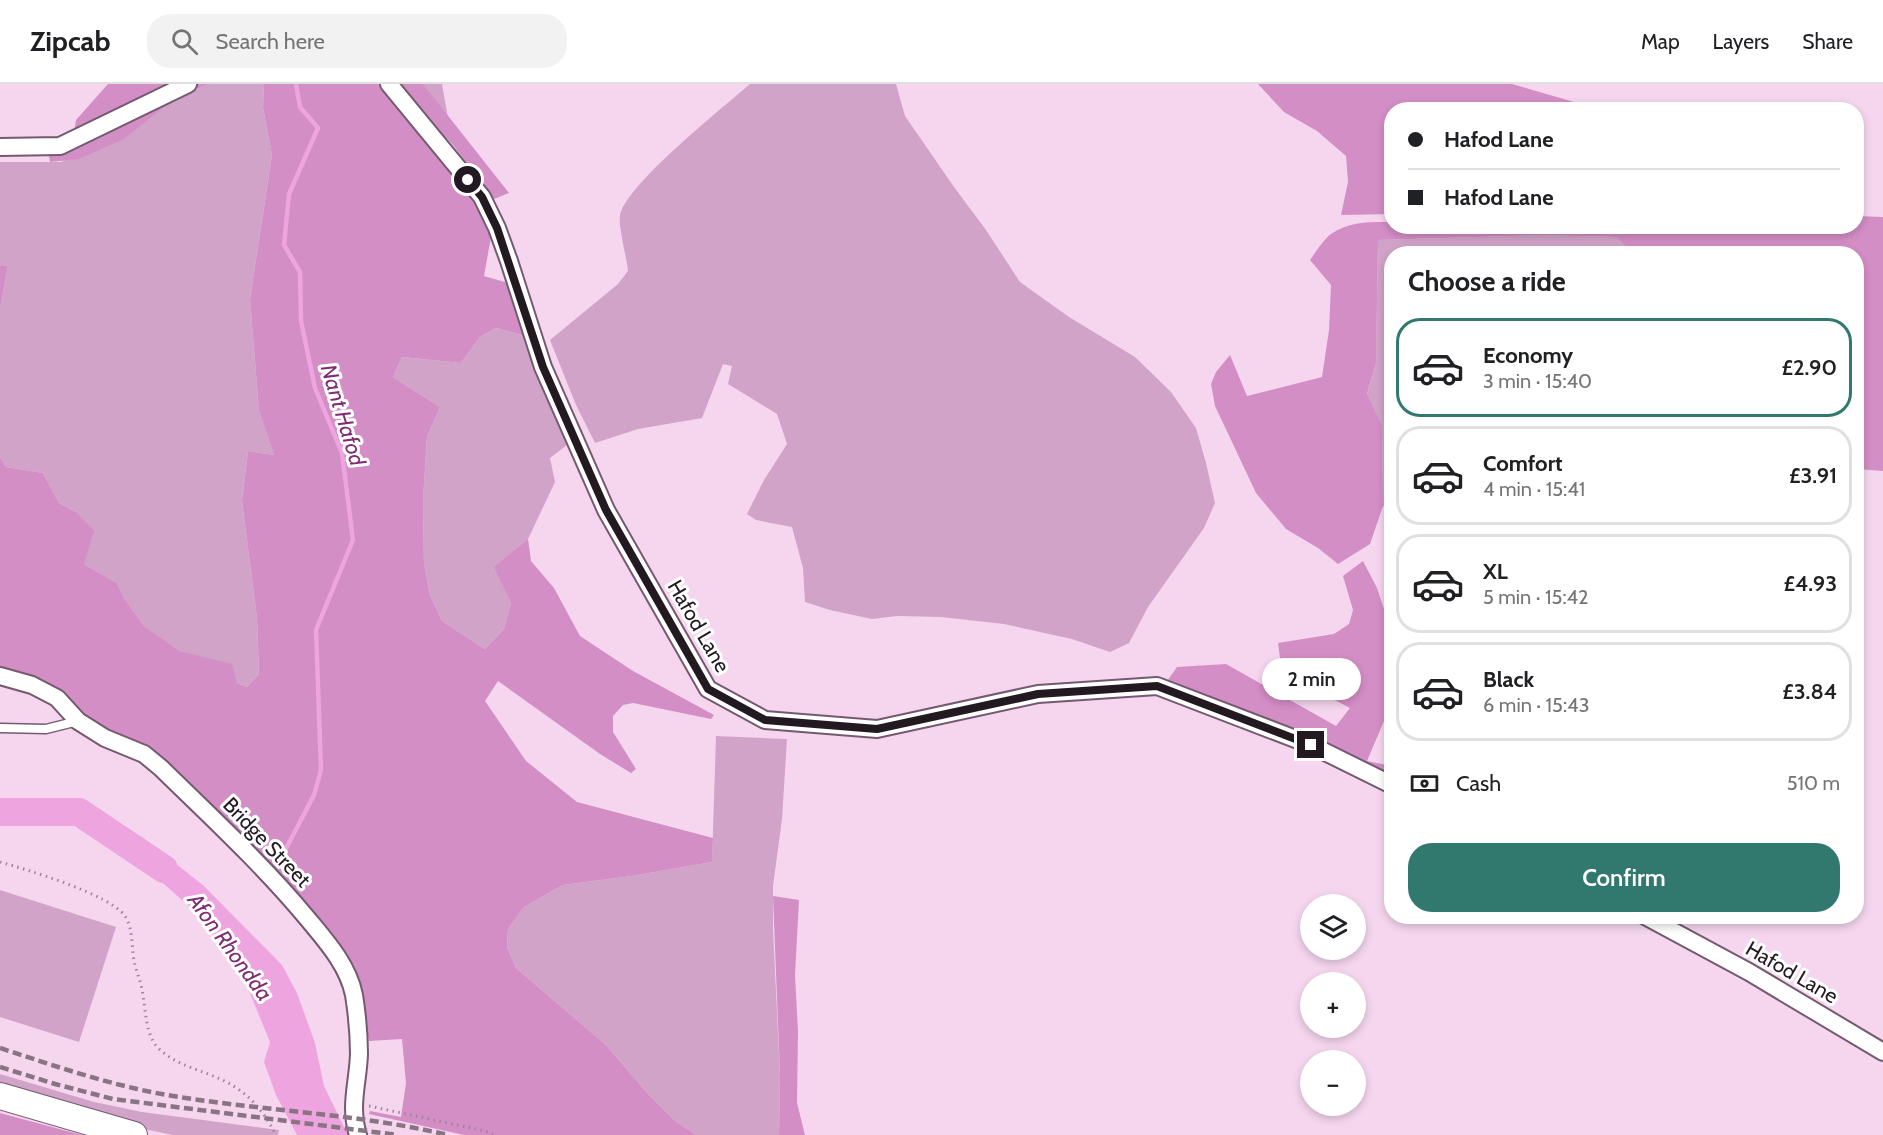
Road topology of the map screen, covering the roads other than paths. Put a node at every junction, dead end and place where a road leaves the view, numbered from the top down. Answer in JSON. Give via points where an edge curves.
{"nodes":[{"id":1,"x":188,"y":84,"type":"edge"},
{"id":2,"x":389,"y":84,"type":"edge"},
{"id":3,"x":0,"y":147,"type":"edge"},
{"id":4,"x":0,"y":676,"type":"edge"},
{"id":5,"x":78,"y":721,"type":"junction"},
{"id":6,"x":0,"y":728,"type":"edge"},
{"id":7,"x":1384,"y":781,"type":"edge"},
{"id":8,"x":1660,"y":924,"type":"edge"},
{"id":9,"x":1883,"y":1052,"type":"edge"},
{"id":10,"x":0,"y":1096,"type":"edge"},
{"id":11,"x":134,"y":1135,"type":"edge"},
{"id":12,"x":358,"y":1135,"type":"edge"}],
"edges":[{"from":1,"to":3,"type":"street","via":[[60,146]]},
{"from":2,"to":7,"type":"street","name":"Hafod Lane","via":[[482,197],[509,261],[543,367],[606,510],[708,689],[765,720],[877,729],[1038,694],[1157,686],[1311,745]]},
{"from":4,"to":5,"type":"street","name":"Bridge Street","via":[[32,685],[57,698]]},
{"from":5,"to":6,"type":"lane","via":[[46,729]]},
{"from":5,"to":12,"type":"street","name":"Bridge Street","via":[[105,738],[144,754],[162,768],[263,867],[334,951],[353,993],[358,1029],[353,1103]]},
{"from":8,"to":9,"type":"street","name":"Hafod Lane"},
{"from":10,"to":11,"type":"main road"}]}
